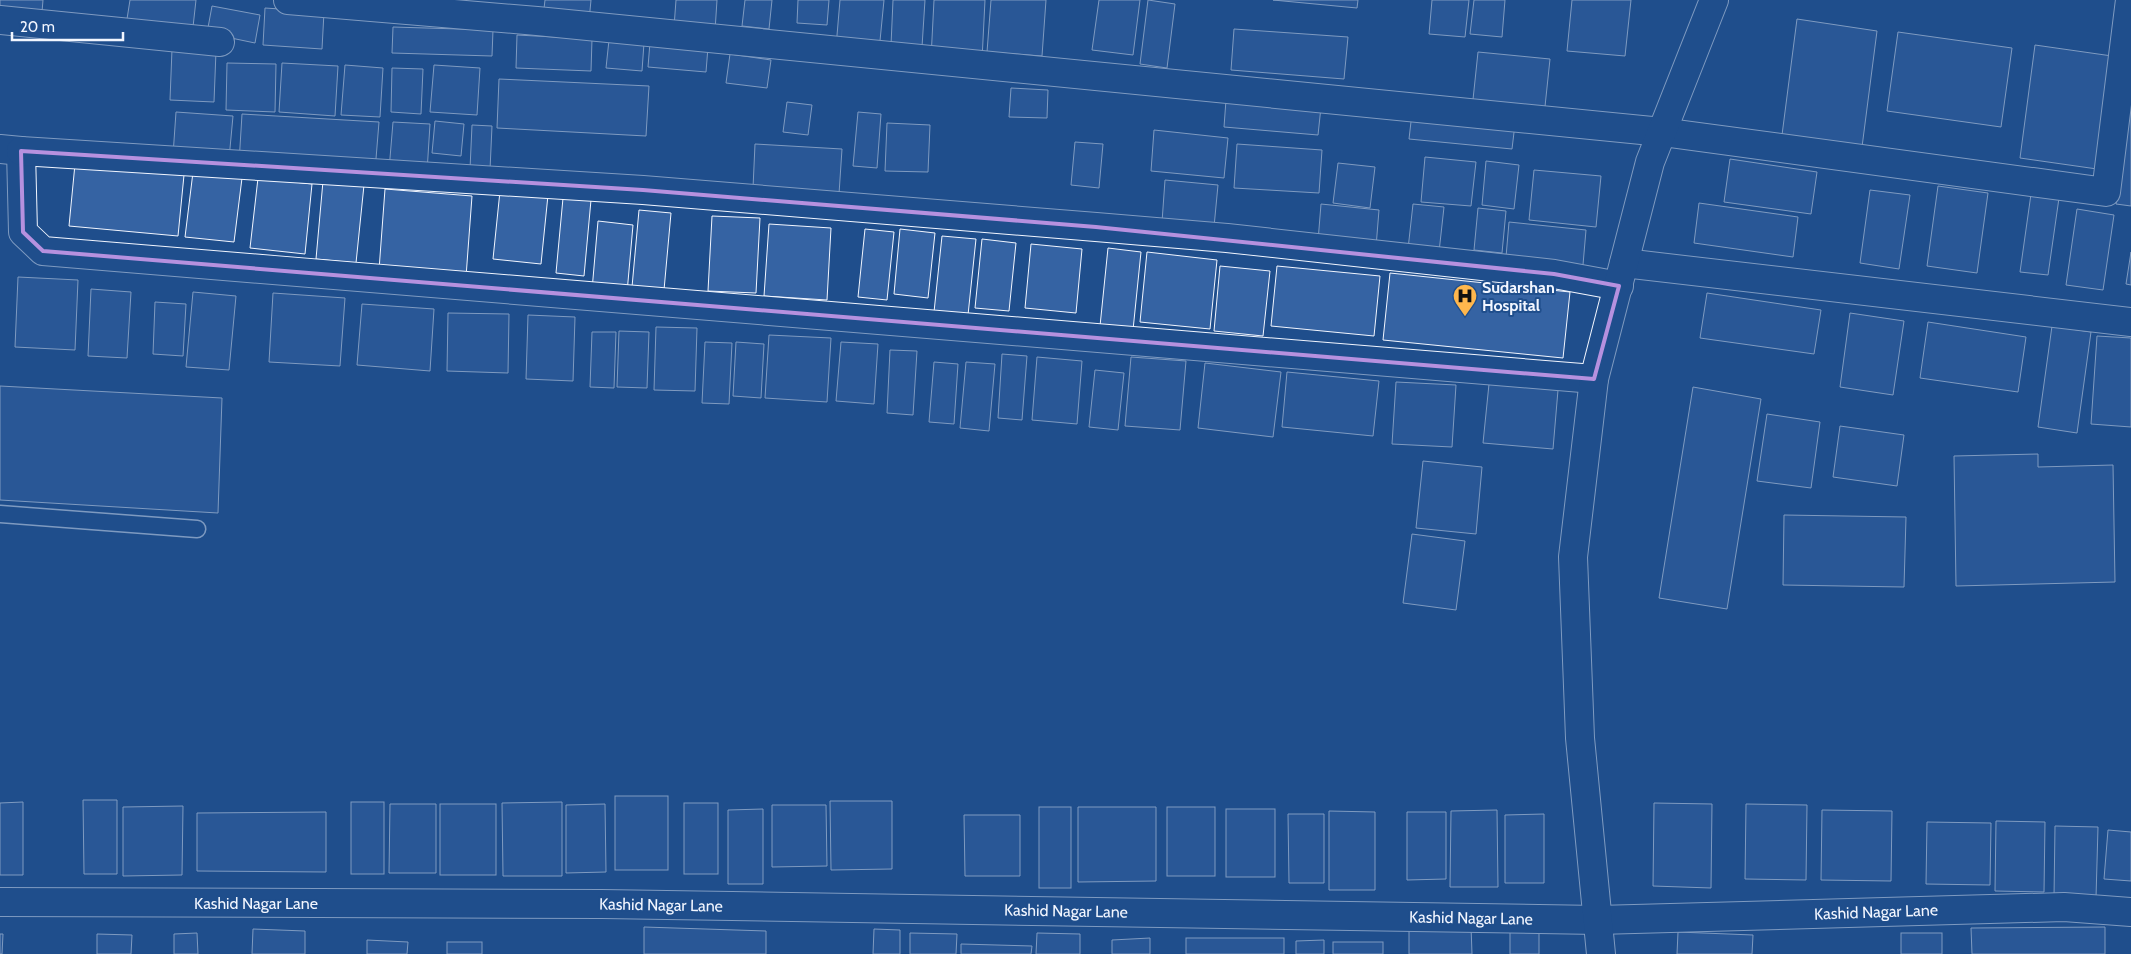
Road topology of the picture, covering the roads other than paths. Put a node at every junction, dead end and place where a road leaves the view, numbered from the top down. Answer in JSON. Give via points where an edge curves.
{"nodes":[{"id":1,"x":288,"y":0,"type":"edge"},
{"id":2,"x":1714,"y":0,"type":"edge"},
{"id":3,"x":2130,"y":0,"type":"edge"},
{"id":4,"x":0,"y":20,"type":"edge"},
{"id":5,"x":220,"y":42,"type":"dead end"},
{"id":6,"x":1662,"y":132,"type":"junction"},
{"id":7,"x":10,"y":150,"type":"edge"},
{"id":8,"x":1621,"y":274,"type":"junction"},
{"id":9,"x":2131,"y":322,"type":"edge"},
{"id":10,"x":1594,"y":378,"type":"junction"},
{"id":11,"x":0,"y":514,"type":"edge"},
{"id":12,"x":197,"y":529,"type":"dead end"},
{"id":13,"x":0,"y":902,"type":"edge"},
{"id":14,"x":2131,"y":912,"type":"edge"},
{"id":15,"x":1598,"y":920,"type":"junction"},
{"id":16,"x":1601,"y":954,"type":"edge"}],
"edges":[{"from":1,"to":6,"type":"street","via":[[546,22]]},
{"from":2,"to":6,"type":"street"},
{"from":3,"to":6,"type":"street","via":[[2106,192]]},
{"from":4,"to":5,"type":"street"},
{"from":6,"to":8,"type":"street","via":[[1650,162]]},
{"from":7,"to":8,"type":"street","via":[[643,190],[1227,238],[1554,274]]},
{"from":7,"to":10,"type":"street","via":[[23,232],[43,250]]},
{"from":8,"to":9,"type":"street"},
{"from":8,"to":10,"type":"street"},
{"from":10,"to":15,"type":"street","via":[[1573,557],[1580,738]]},
{"from":11,"to":12,"type":"lane"},
{"from":13,"to":15,"type":"street","name":"Kashid Nagar Lane","via":[[602,904]]},
{"from":14,"to":15,"type":"street","name":"Kashid Nagar Lane","via":[[2064,907]]},
{"from":15,"to":16,"type":"street"}]}
